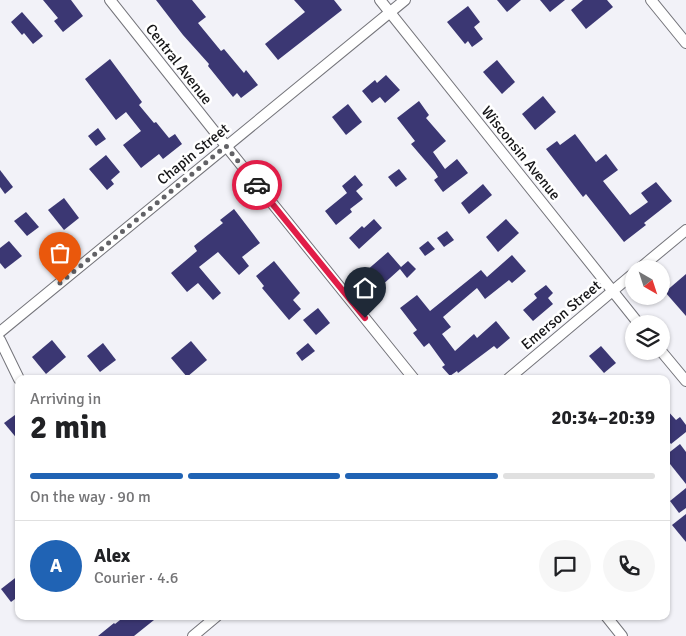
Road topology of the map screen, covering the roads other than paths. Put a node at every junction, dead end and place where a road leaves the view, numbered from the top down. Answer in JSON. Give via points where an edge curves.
{"nodes":[{"id":1,"x":110,"y":0,"type":"edge"},
{"id":2,"x":380,"y":0,"type":"edge"},
{"id":3,"x":405,"y":0,"type":"edge"},
{"id":4,"x":652,"y":0,"type":"edge"},
{"id":5,"x":390,"y":12,"type":"junction"},
{"id":6,"x":686,"y":43,"type":"edge"},
{"id":7,"x":226,"y":146,"type":"junction"},
{"id":8,"x":686,"y":230,"type":"edge"},
{"id":9,"x":650,"y":260,"type":"edge"},
{"id":10,"x":625,"y":281,"type":"edge"},
{"id":11,"x":613,"y":291,"type":"junction"},
{"id":12,"x":632,"y":315,"type":"edge"},
{"id":13,"x":0,"y":332,"type":"edge"},
{"id":14,"x":0,"y":340,"type":"edge"},
{"id":15,"x":668,"y":360,"type":"edge"},
{"id":16,"x":17,"y":375,"type":"edge"},
{"id":17,"x":411,"y":375,"type":"edge"},
{"id":18,"x":513,"y":375,"type":"edge"},
{"id":19,"x":686,"y":381,"type":"edge"},
{"id":20,"x":213,"y":620,"type":"edge"},
{"id":21,"x":609,"y":620,"type":"edge"},
{"id":22,"x":193,"y":636,"type":"edge"},
{"id":23,"x":622,"y":636,"type":"edge"}],
"edges":[{"from":1,"to":7,"type":"street","name":"Central Avenue"},
{"from":2,"to":5,"type":"street","name":"Wisconsin Avenue"},
{"from":3,"to":5,"type":"street","name":"Chapin Street"},
{"from":4,"to":6,"type":"street"},
{"from":5,"to":7,"type":"street","name":"Chapin Street"},
{"from":5,"to":11,"type":"street","name":"Wisconsin Avenue"},
{"from":7,"to":13,"type":"street","name":"Chapin Street"},
{"from":7,"to":17,"type":"street","name":"Central Avenue"},
{"from":8,"to":9,"type":"street"},
{"from":10,"to":11,"type":"street","name":"Emerson Street"},
{"from":11,"to":12,"type":"street","name":"Wisconsin Avenue"},
{"from":11,"to":18,"type":"street","name":"Emerson Street"},
{"from":14,"to":16,"type":"street"},
{"from":15,"to":19,"type":"street"},
{"from":20,"to":22,"type":"street"},
{"from":21,"to":23,"type":"street"}]}
